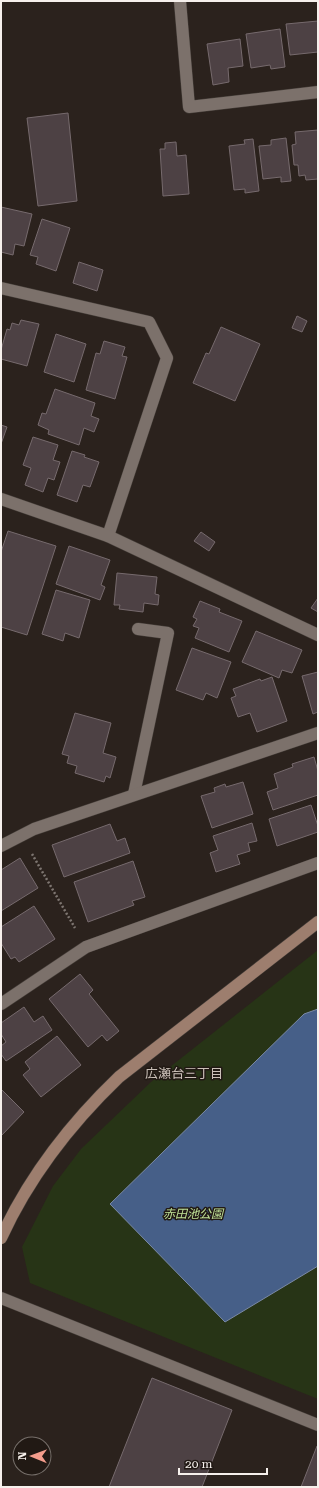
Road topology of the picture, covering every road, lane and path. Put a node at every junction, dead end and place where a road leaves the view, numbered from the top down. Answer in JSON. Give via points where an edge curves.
{"nodes":[{"id":1,"x":180,"y":1,"type":"edge"},
{"id":2,"x":318,"y":92,"type":"edge"},
{"id":3,"x":1,"y":288,"type":"edge"},
{"id":4,"x":1,"y":499,"type":"edge"},
{"id":5,"x":108,"y":536,"type":"junction"},
{"id":6,"x":138,"y":629,"type":"dead end"},
{"id":7,"x":318,"y":635,"type":"edge"},
{"id":8,"x":318,"y":733,"type":"edge"},
{"id":9,"x":134,"y":794,"type":"junction"},
{"id":10,"x":21,"y":835,"type":"junction"},
{"id":11,"x":1,"y":846,"type":"edge"},
{"id":12,"x":318,"y":863,"type":"edge"},
{"id":13,"x":318,"y":922,"type":"edge"},
{"id":14,"x":86,"y":947,"type":"junction"},
{"id":15,"x":1,"y":1004,"type":"edge"},
{"id":16,"x":1,"y":1238,"type":"edge"},
{"id":17,"x":1,"y":1298,"type":"edge"},
{"id":18,"x":318,"y":1425,"type":"edge"}],
"edges":[{"from":1,"to":2,"type":"street","via":[[189,107]]},
{"from":3,"to":5,"type":"street","via":[[149,322],[167,358]]},
{"from":4,"to":5,"type":"street"},
{"from":5,"to":7,"type":"street"},
{"from":6,"to":9,"type":"street","via":[[168,634]]},
{"from":8,"to":9,"type":"street"},
{"from":9,"to":10,"type":"street","via":[[34,828]]},
{"from":10,"to":11,"type":"street"},
{"from":10,"to":14,"type":"path"},
{"from":12,"to":14,"type":"street"},
{"from":13,"to":16,"type":"street","via":[[119,1077],[58,1144],[38,1173]]},
{"from":14,"to":15,"type":"street"},
{"from":17,"to":18,"type":"street"}]}
